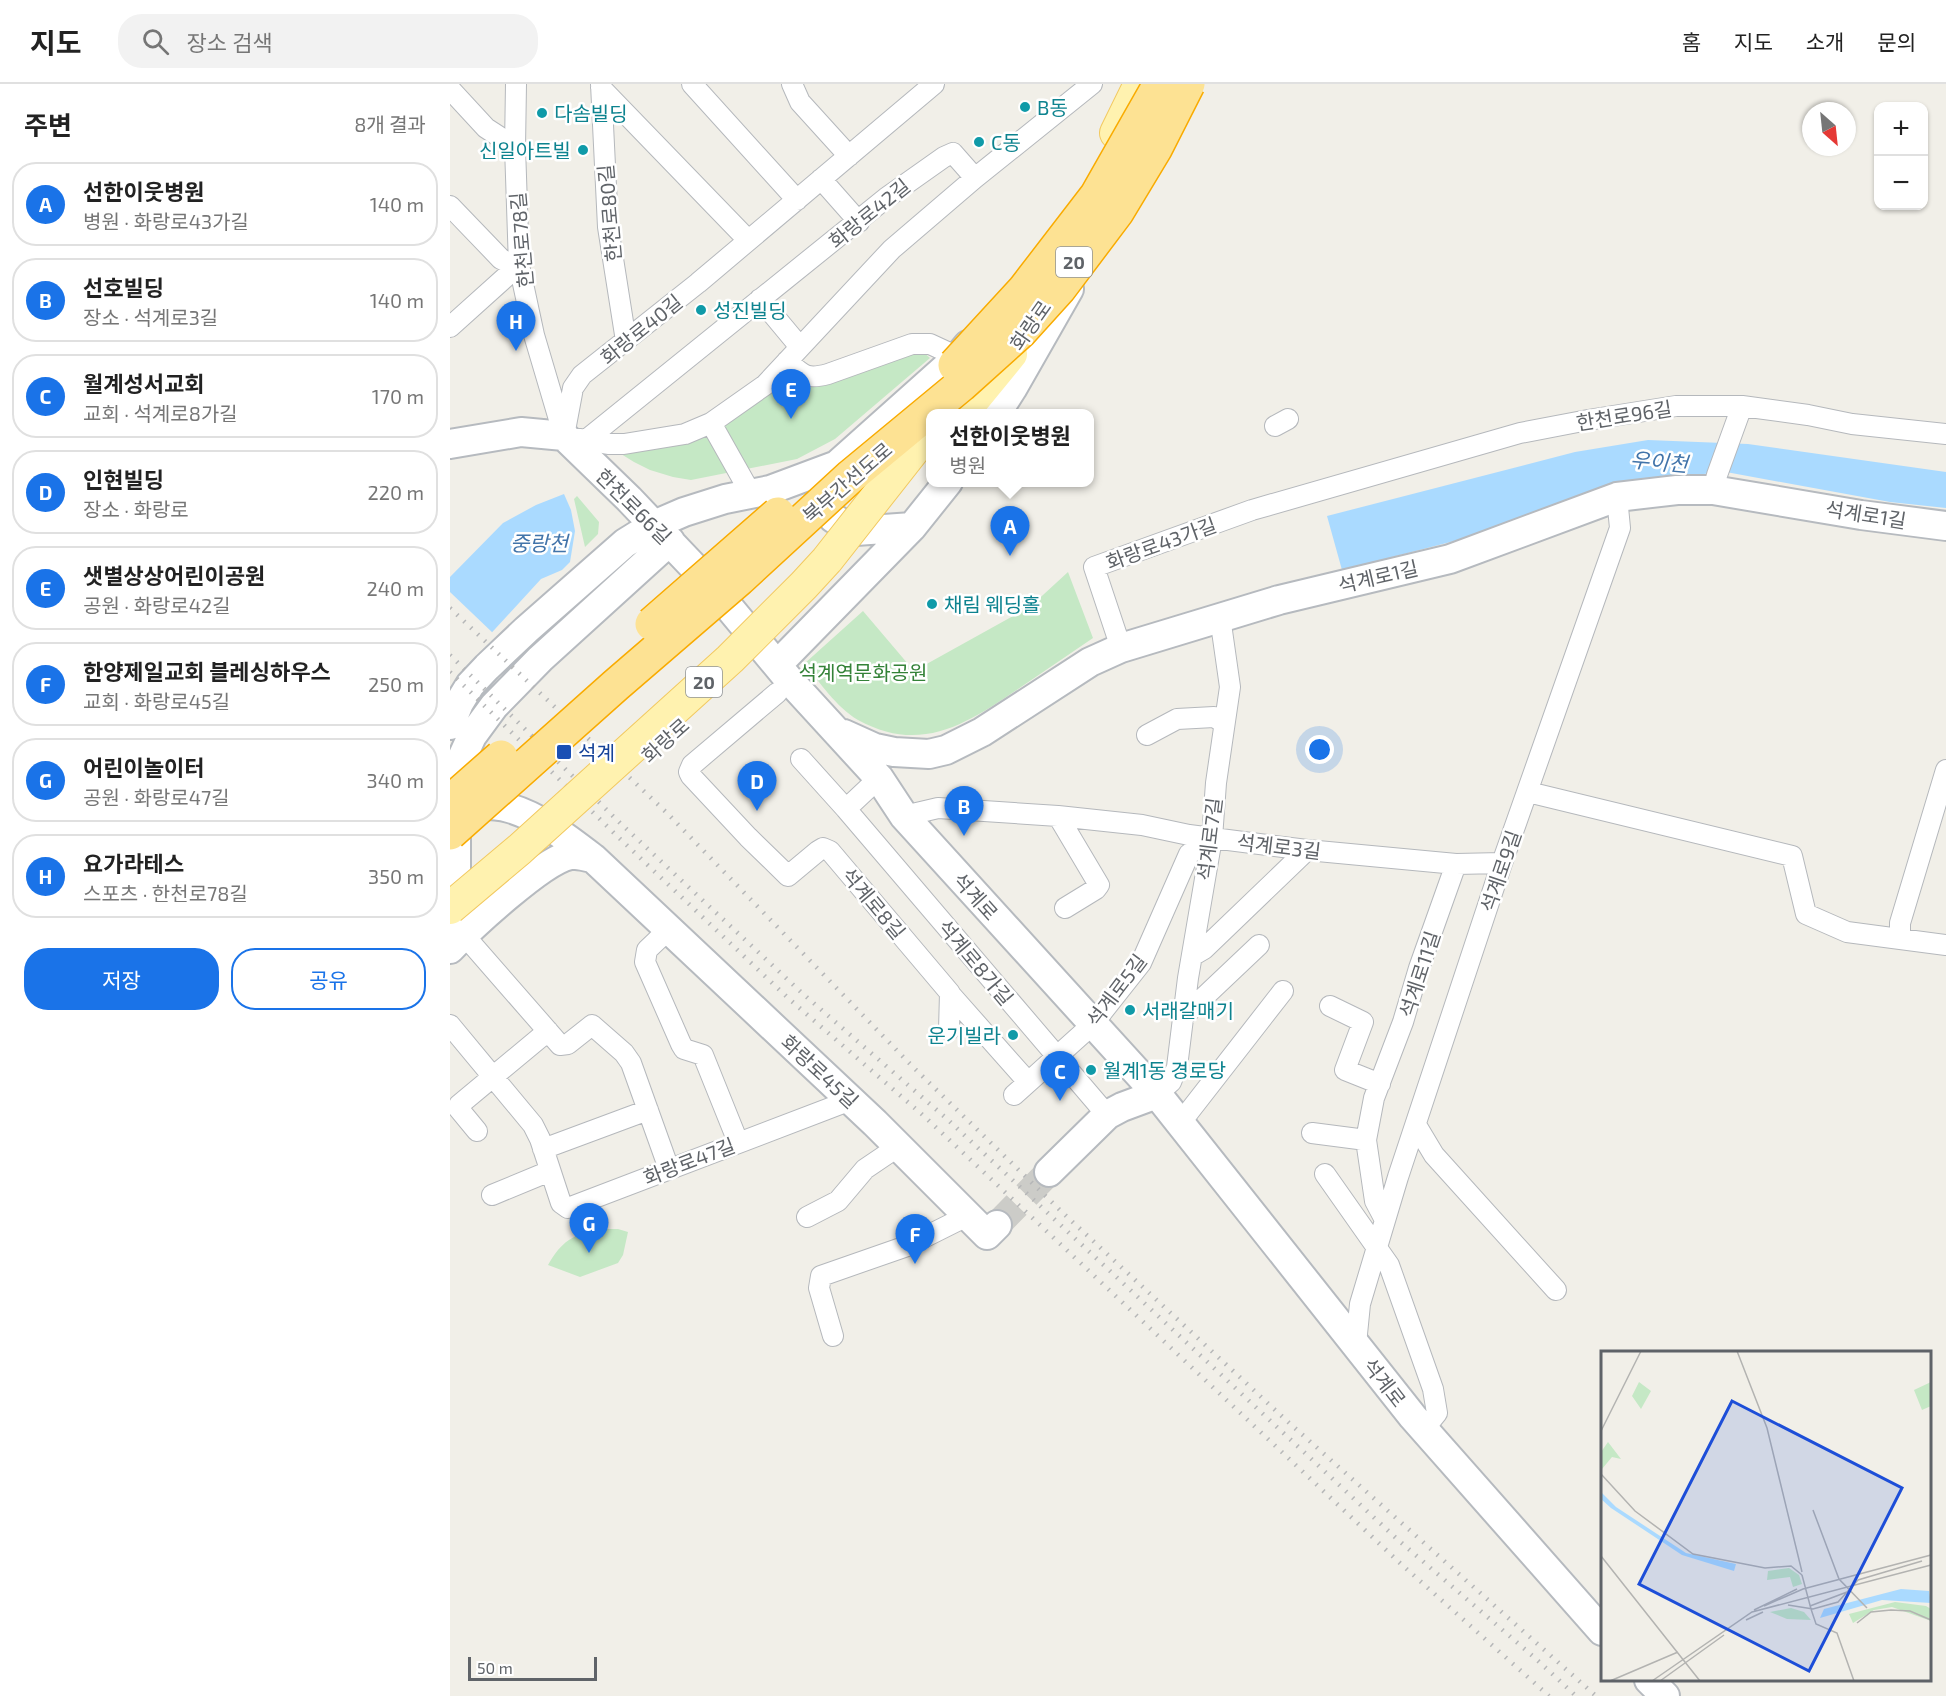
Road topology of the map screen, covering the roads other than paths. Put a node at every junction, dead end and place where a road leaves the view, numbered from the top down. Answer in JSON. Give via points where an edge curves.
{"nodes":[{"id":1,"x":516,"y":84,"type":"edge"},
{"id":2,"x":692,"y":84,"type":"edge"},
{"id":3,"x":792,"y":84,"type":"edge"},
{"id":4,"x":1092,"y":84,"type":"edge"},
{"id":5,"x":1140,"y":84,"type":"edge"},
{"id":6,"x":1160,"y":84,"type":"edge"},
{"id":7,"x":1181,"y":84,"type":"edge"},
{"id":8,"x":1188,"y":84,"type":"edge"},
{"id":9,"x":601,"y":86,"type":"edge"},
{"id":10,"x":926,"y":86,"type":"edge"},
{"id":11,"x":450,"y":89,"type":"edge"},
{"id":12,"x":515,"y":147,"type":"junction"},
{"id":13,"x":849,"y":156,"type":"junction"},
{"id":14,"x":1134,"y":174,"type":"junction"},
{"id":15,"x":1096,"y":176,"type":"junction"},
{"id":16,"x":975,"y":178,"type":"junction"},
{"id":17,"x":821,"y":179,"type":"junction"},
{"id":18,"x":797,"y":200,"type":"junction"},
{"id":19,"x":451,"y":209,"type":"edge"},
{"id":20,"x":859,"y":222,"type":"junction"},
{"id":21,"x":748,"y":240,"type":"junction"},
{"id":22,"x":519,"y":265,"type":"junction"},
{"id":23,"x":760,"y":299,"type":"junction"},
{"id":24,"x":450,"y":327,"type":"edge"},
{"id":25,"x":626,"y":341,"type":"junction"},
{"id":26,"x":1005,"y":350,"type":"junction"},
{"id":27,"x":793,"y":354,"type":"junction"},
{"id":28,"x":958,"y":357,"type":"junction"},
{"id":29,"x":932,"y":409,"type":"edge"},
{"id":30,"x":948,"y":409,"type":"edge"},
{"id":31,"x":965,"y":409,"type":"edge"},
{"id":32,"x":999,"y":409,"type":"edge"},
{"id":33,"x":1741,"y":410,"type":"junction"},
{"id":34,"x":926,"y":414,"type":"edge"},
{"id":35,"x":711,"y":423,"type":"junction"},
{"id":36,"x":926,"y":434,"type":"edge"},
{"id":37,"x":1946,"y":434,"type":"edge"},
{"id":38,"x":575,"y":438,"type":"junction"},
{"id":39,"x":450,"y":444,"type":"edge"},
{"id":40,"x":926,"y":457,"type":"edge"},
{"id":41,"x":837,"y":465,"type":"junction"},
{"id":42,"x":1715,"y":482,"type":"junction"},
{"id":43,"x":945,"y":487,"type":"edge"},
{"id":44,"x":1309,"y":493,"type":"joint"},
{"id":45,"x":751,"y":494,"type":"junction"},
{"id":46,"x":1617,"y":497,"type":"junction"},
{"id":47,"x":1946,"y":526,"type":"edge"},
{"id":48,"x":912,"y":527,"type":"junction"},
{"id":49,"x":662,"y":533,"type":"junction"},
{"id":50,"x":1220,"y":617,"type":"junction"},
{"id":51,"x":1121,"y":648,"type":"junction"},
{"id":52,"x":777,"y":679,"type":"junction"},
{"id":53,"x":1224,"y":723,"type":"junction"},
{"id":54,"x":450,"y":725,"type":"edge"},
{"id":55,"x":836,"y":730,"type":"junction"},
{"id":56,"x":1148,"y":735,"type":"dead end"},
{"id":57,"x":801,"y":759,"type":"dead end"},
{"id":58,"x":1946,"y":770,"type":"edge"},
{"id":59,"x":879,"y":778,"type":"junction"},
{"id":60,"x":1528,"y":792,"type":"junction"},
{"id":61,"x":846,"y":809,"type":"junction"},
{"id":62,"x":452,"y":810,"type":"edge"},
{"id":63,"x":904,"y":816,"type":"junction"},
{"id":64,"x":1058,"y":816,"type":"junction"},
{"id":65,"x":1212,"y":838,"type":"junction"},
{"id":66,"x":1307,"y":850,"type":"junction"},
{"id":67,"x":593,"y":858,"type":"junction"},
{"id":68,"x":1502,"y":863,"type":"junction"},
{"id":69,"x":1456,"y":864,"type":"junction"},
{"id":70,"x":788,"y":876,"type":"joint"},
{"id":71,"x":1065,"y":908,"type":"dead end"},
{"id":72,"x":669,"y":929,"type":"junction"},
{"id":73,"x":453,"y":932,"type":"edge"},
{"id":74,"x":1900,"y":939,"type":"junction"},
{"id":75,"x":1259,"y":945,"type":"dead end"},
{"id":76,"x":1946,"y":945,"type":"edge"},
{"id":77,"x":1192,"y":956,"type":"junction"},
{"id":78,"x":1283,"y":991,"type":"dead end"},
{"id":79,"x":950,"y":994,"type":"junction"},
{"id":80,"x":1330,"y":1005,"type":"dead end"},
{"id":81,"x":1184,"y":1016,"type":"junction"},
{"id":82,"x":1092,"y":1025,"type":"junction"},
{"id":83,"x":450,"y":1026,"type":"edge"},
{"id":84,"x":949,"y":1030,"type":"dead end"},
{"id":85,"x":548,"y":1031,"type":"junction"},
{"id":86,"x":1056,"y":1056,"type":"junction"},
{"id":87,"x":494,"y":1076,"type":"junction"},
{"id":88,"x":1380,"y":1084,"type":"junction"},
{"id":89,"x":1021,"y":1088,"type":"joint"},
{"id":90,"x":1157,"y":1094,"type":"junction"},
{"id":91,"x":851,"y":1100,"type":"junction"},
{"id":92,"x":648,"y":1110,"type":"junction"},
{"id":93,"x":1107,"y":1115,"type":"junction"},
{"id":94,"x":1181,"y":1122,"type":"junction"},
{"id":95,"x":1416,"y":1125,"type":"junction"},
{"id":96,"x":477,"y":1131,"type":"dead end"},
{"id":97,"x":1312,"y":1133,"type":"dead end"},
{"id":98,"x":1366,"y":1140,"type":"junction"},
{"id":99,"x":738,"y":1142,"type":"junction"},
{"id":100,"x":899,"y":1146,"type":"junction"},
{"id":101,"x":543,"y":1149,"type":"junction"},
{"id":102,"x":669,"y":1169,"type":"junction"},
{"id":103,"x":550,"y":1171,"type":"junction"},
{"id":104,"x":1049,"y":1172,"type":"tunnel mouth"},
{"id":105,"x":1325,"y":1174,"type":"dead end"},
{"id":106,"x":492,"y":1195,"type":"dead end"},
{"id":107,"x":807,"y":1218,"type":"dead end"},
{"id":108,"x":1385,"y":1220,"type":"junction"},
{"id":109,"x":987,"y":1230,"type":"joint"},
{"id":110,"x":1377,"y":1246,"type":"junction"},
{"id":111,"x":1556,"y":1290,"type":"dead end"},
{"id":112,"x":833,"y":1336,"type":"dead end"},
{"id":113,"x":1356,"y":1344,"type":"junction"},
{"id":114,"x":1424,"y":1429,"type":"junction"},
{"id":115,"x":1601,"y":1630,"type":"edge"},
{"id":116,"x":1650,"y":1681,"type":"edge"},
{"id":117,"x":1665,"y":1696,"type":"edge"}],
"edges":[{"from":1,"to":12,"type":"street","name":"한천로78길"},
{"from":2,"to":18,"type":"street"},
{"from":3,"to":13,"type":"street","via":[[800,102]]},
{"from":4,"to":16,"type":"street"},
{"from":5,"to":15,"type":"main road","name":"화랑로","number":"20"},
{"from":6,"to":62,"type":"highway","name":"북부간선도로","bridge":true,"via":[[1097,195],[1024,290],[950,370],[782,510]]},
{"from":7,"to":14,"type":"main road","name":"화랑로","number":"20"},
{"from":8,"to":29,"type":"highway","name":"북부간선도로","bridge":true,"via":[[1117,212],[1059,289],[1021,331]]},
{"from":9,"to":21,"type":"street"},
{"from":9,"to":25,"type":"street","name":"한천로80길","via":[[608,227]]},
{"from":10,"to":13,"type":"street","name":"화랑로40길"},
{"from":11,"to":12,"type":"street","via":[[486,128]]},
{"from":12,"to":22,"type":"street","name":"한천로78길"},
{"from":13,"to":17,"type":"street","name":"화랑로40길"},
{"from":14,"to":26,"type":"main road","name":"화랑로","number":"20"},
{"from":14,"to":32,"type":"street","name":"화랑로"},
{"from":15,"to":26,"type":"main road","name":"화랑로","number":"20"},
{"from":15,"to":28,"type":"street","name":"화랑로","via":[[1051,244]]},
{"from":16,"to":20,"type":"street","name":"화랑로42길","via":[[951,153]]},
{"from":16,"to":27,"type":"street","via":[[892,249]]},
{"from":17,"to":18,"type":"street","name":"화랑로40길"},
{"from":17,"to":20,"type":"street"},
{"from":18,"to":21,"type":"street","name":"화랑로40길"},
{"from":19,"to":22,"type":"street","via":[[501,259]]},
{"from":20,"to":23,"type":"street","name":"화랑로42길"},
{"from":21,"to":25,"type":"street","name":"화랑로40길"},
{"from":22,"to":24,"type":"street"},
{"from":22,"to":38,"type":"street","name":"한천로78길","via":[[539,355]]},
{"from":23,"to":27,"type":"street"},
{"from":23,"to":38,"type":"street","name":"화랑로42길"},
{"from":25,"to":38,"type":"street","name":"화랑로40길","via":[[577,381],[571,396]]},
{"from":26,"to":30,"type":"main road","name":"화랑로","number":"20","bridge":true},
{"from":26,"to":31,"type":"main road","name":"화랑로","number":"20"},
{"from":27,"to":28,"type":"street","via":[[803,375],[814,377],[912,344],[930,345]]},
{"from":27,"to":35,"type":"street","via":[[761,389]]},
{"from":28,"to":41,"type":"street","name":"화랑로"},
{"from":33,"to":37,"type":"street","name":"한천로96길"},
{"from":33,"to":42,"type":"street"},
{"from":33,"to":44,"type":"street","name":"한천로96길","via":[[1676,406],[1587,414]]},
{"from":34,"to":62,"type":"highway","name":"북부간선도로","bridge":true,"via":[[616,685]]},
{"from":35,"to":38,"type":"street","via":[[686,434],[624,444]]},
{"from":35,"to":45,"type":"street"},
{"from":36,"to":73,"type":"main road","name":"화랑로","number":"20","bridge":true,"via":[[827,560],[730,658],[520,849]]},
{"from":38,"to":39,"type":"street","via":[[521,432]]},
{"from":38,"to":49,"type":"street","name":"한천로66길"},
{"from":40,"to":73,"type":"main road","name":"화랑로","number":"20","via":[[782,633]]},
{"from":41,"to":45,"type":"street","name":"화랑로"},
{"from":41,"to":48,"type":"street","via":[[824,478],[823,502],[833,518],[855,531]]},
{"from":42,"to":46,"type":"street","name":"석계로1길"},
{"from":42,"to":47,"type":"street","name":"석계로1길","via":[[1861,515]]},
{"from":43,"to":48,"type":"street","name":"화랑로"},
{"from":44,"to":51,"type":"street","name":"화랑로43가길","via":[[1094,567]]},
{"from":45,"to":49,"type":"street","name":"화랑로","via":[[716,502]]},
{"from":46,"to":50,"type":"street","name":"석계로1길","via":[[1450,559]]},
{"from":46,"to":60,"type":"street","name":"석계로9길","via":[[1620,528]]},
{"from":48,"to":52,"type":"street","name":"화랑로"},
{"from":49,"to":52,"type":"street","name":"한천로66길","via":[[708,582]]},
{"from":49,"to":54,"type":"street","name":"화랑로","via":[[625,543],[526,630],[470,685]]},
{"from":49,"to":62,"type":"street","name":"화랑로","via":[[494,706],[472,736],[461,760]]},
{"from":50,"to":51,"type":"street","name":"석계로1길"},
{"from":50,"to":53,"type":"street","name":"석계로7길","via":[[1230,687]]},
{"from":51,"to":55,"type":"street","name":"석계로1길","via":[[1090,662],[982,732],[946,750],[929,754],[894,752],[874,748]]},
{"from":52,"to":55,"type":"street","name":"석계로"},
{"from":52,"to":70,"type":"street","name":"화랑로","via":[[689,772]]},
{"from":53,"to":56,"type":"street","via":[[1214,717],[1177,719]]},
{"from":53,"to":65,"type":"street","name":"석계로7길"},
{"from":55,"to":59,"type":"street","name":"석계로"},
{"from":57,"to":61,"type":"street","name":"석계로8가길"},
{"from":58,"to":74,"type":"street","via":[[1900,923]]},
{"from":59,"to":61,"type":"street"},
{"from":59,"to":63,"type":"street","name":"석계로"},
{"from":60,"to":68,"type":"street","name":"석계로9길"},
{"from":60,"to":74,"type":"street","via":[[1791,856],[1806,914],[1847,932]]},
{"from":61,"to":86,"type":"street","name":"석계로8가길"},
{"from":62,"to":67,"type":"street","name":"화랑로45길","via":[[507,807],[565,836]]},
{"from":62,"to":73,"type":"street","name":"화랑로","via":[[456,902]]},
{"from":63,"to":64,"type":"street","name":"석계로3길","via":[[938,808]]},
{"from":63,"to":82,"type":"street","name":"석계로"},
{"from":64,"to":65,"type":"street","name":"석계로3길"},
{"from":64,"to":71,"type":"street","via":[[1099,885]]},
{"from":65,"to":66,"type":"street","name":"석계로3길"},
{"from":65,"to":77,"type":"street","name":"석계로7길"},
{"from":65,"to":82,"type":"street","name":"석계로5길","via":[[1189,854],[1141,963]]},
{"from":66,"to":69,"type":"street","name":"석계로3길"},
{"from":66,"to":77,"type":"street"},
{"from":67,"to":72,"type":"street","name":"화랑로45길"},
{"from":67,"to":73,"type":"street","via":[[571,855],[554,861]]},
{"from":68,"to":69,"type":"street","name":"석계로3길"},
{"from":68,"to":95,"type":"street","name":"석계로9길"},
{"from":69,"to":88,"type":"street","name":"석계로11길"},
{"from":70,"to":79,"type":"street","name":"석계로8길","via":[[818,850],[830,851]]},
{"from":72,"to":91,"type":"street","name":"화랑로45길"},
{"from":72,"to":99,"type":"street","via":[[647,950],[645,962],[681,1044],[703,1055]]},
{"from":73,"to":85,"type":"street"},
{"from":74,"to":76,"type":"street"},
{"from":75,"to":81,"type":"street"},
{"from":77,"to":81,"type":"street","name":"석계로7길"},
{"from":78,"to":94,"type":"street"},
{"from":79,"to":84,"type":"street"},
{"from":79,"to":89,"type":"street","name":"석계로8길"},
{"from":80,"to":88,"type":"street","via":[[1363,1022],[1345,1070]]},
{"from":81,"to":90,"type":"street","name":"석계로7길","via":[[1177,1067],[1171,1082]]},
{"from":82,"to":86,"type":"street","name":"석계로5길"},
{"from":82,"to":90,"type":"street","name":"석계로"},
{"from":83,"to":87,"type":"street","name":"화랑로47길"},
{"from":85,"to":87,"type":"street"},
{"from":85,"to":92,"type":"street","via":[[563,1046],[588,1026],[594,1026],[628,1058]]},
{"from":86,"to":89,"type":"street","name":"석계로5길"},
{"from":86,"to":93,"type":"street","name":"석계로8가길"},
{"from":87,"to":96,"type":"street","via":[[458,1107]]},
{"from":87,"to":101,"type":"street","name":"화랑로47길","via":[[533,1125]]},
{"from":88,"to":98,"type":"street","name":"석계로11길"},
{"from":90,"to":93,"type":"street"},
{"from":90,"to":94,"type":"street","name":"석계로"},
{"from":91,"to":99,"type":"street","name":"화랑로47길"},
{"from":91,"to":100,"type":"street","name":"화랑로45길"},
{"from":92,"to":101,"type":"street"},
{"from":92,"to":102,"type":"street"},
{"from":93,"to":104,"type":"street"},
{"from":94,"to":113,"type":"street","name":"석계로"},
{"from":95,"to":108,"type":"street","name":"석계로9길"},
{"from":95,"to":111,"type":"street","via":[[1434,1155]]},
{"from":97,"to":98,"type":"street"},
{"from":98,"to":108,"type":"street","name":"석계로11길","via":[[1375,1201]]},
{"from":99,"to":102,"type":"street","name":"화랑로47길"},
{"from":100,"to":107,"type":"street","via":[[865,1169],[833,1205]]},
{"from":100,"to":109,"type":"street","name":"화랑로45길"},
{"from":101,"to":103,"type":"street","name":"화랑로47길"},
{"from":102,"to":103,"type":"street","name":"화랑로47길","via":[[571,1208],[561,1203]]},
{"from":103,"to":106,"type":"street"},
{"from":105,"to":110,"type":"street"},
{"from":108,"to":110,"type":"street","name":"석계로9길"},
{"from":109,"to":112,"type":"street","name":"화랑로45길","via":[[907,1246],[821,1276],[819,1288]]},
{"from":110,"to":113,"type":"street","name":"석계로9길","via":[[1360,1304]]},
{"from":110,"to":114,"type":"street","via":[[1389,1265],[1433,1389],[1437,1413]]},
{"from":113,"to":114,"type":"street","name":"석계로"},
{"from":114,"to":115,"type":"street","name":"석계로"},
{"from":116,"to":117,"type":"street"}]}
